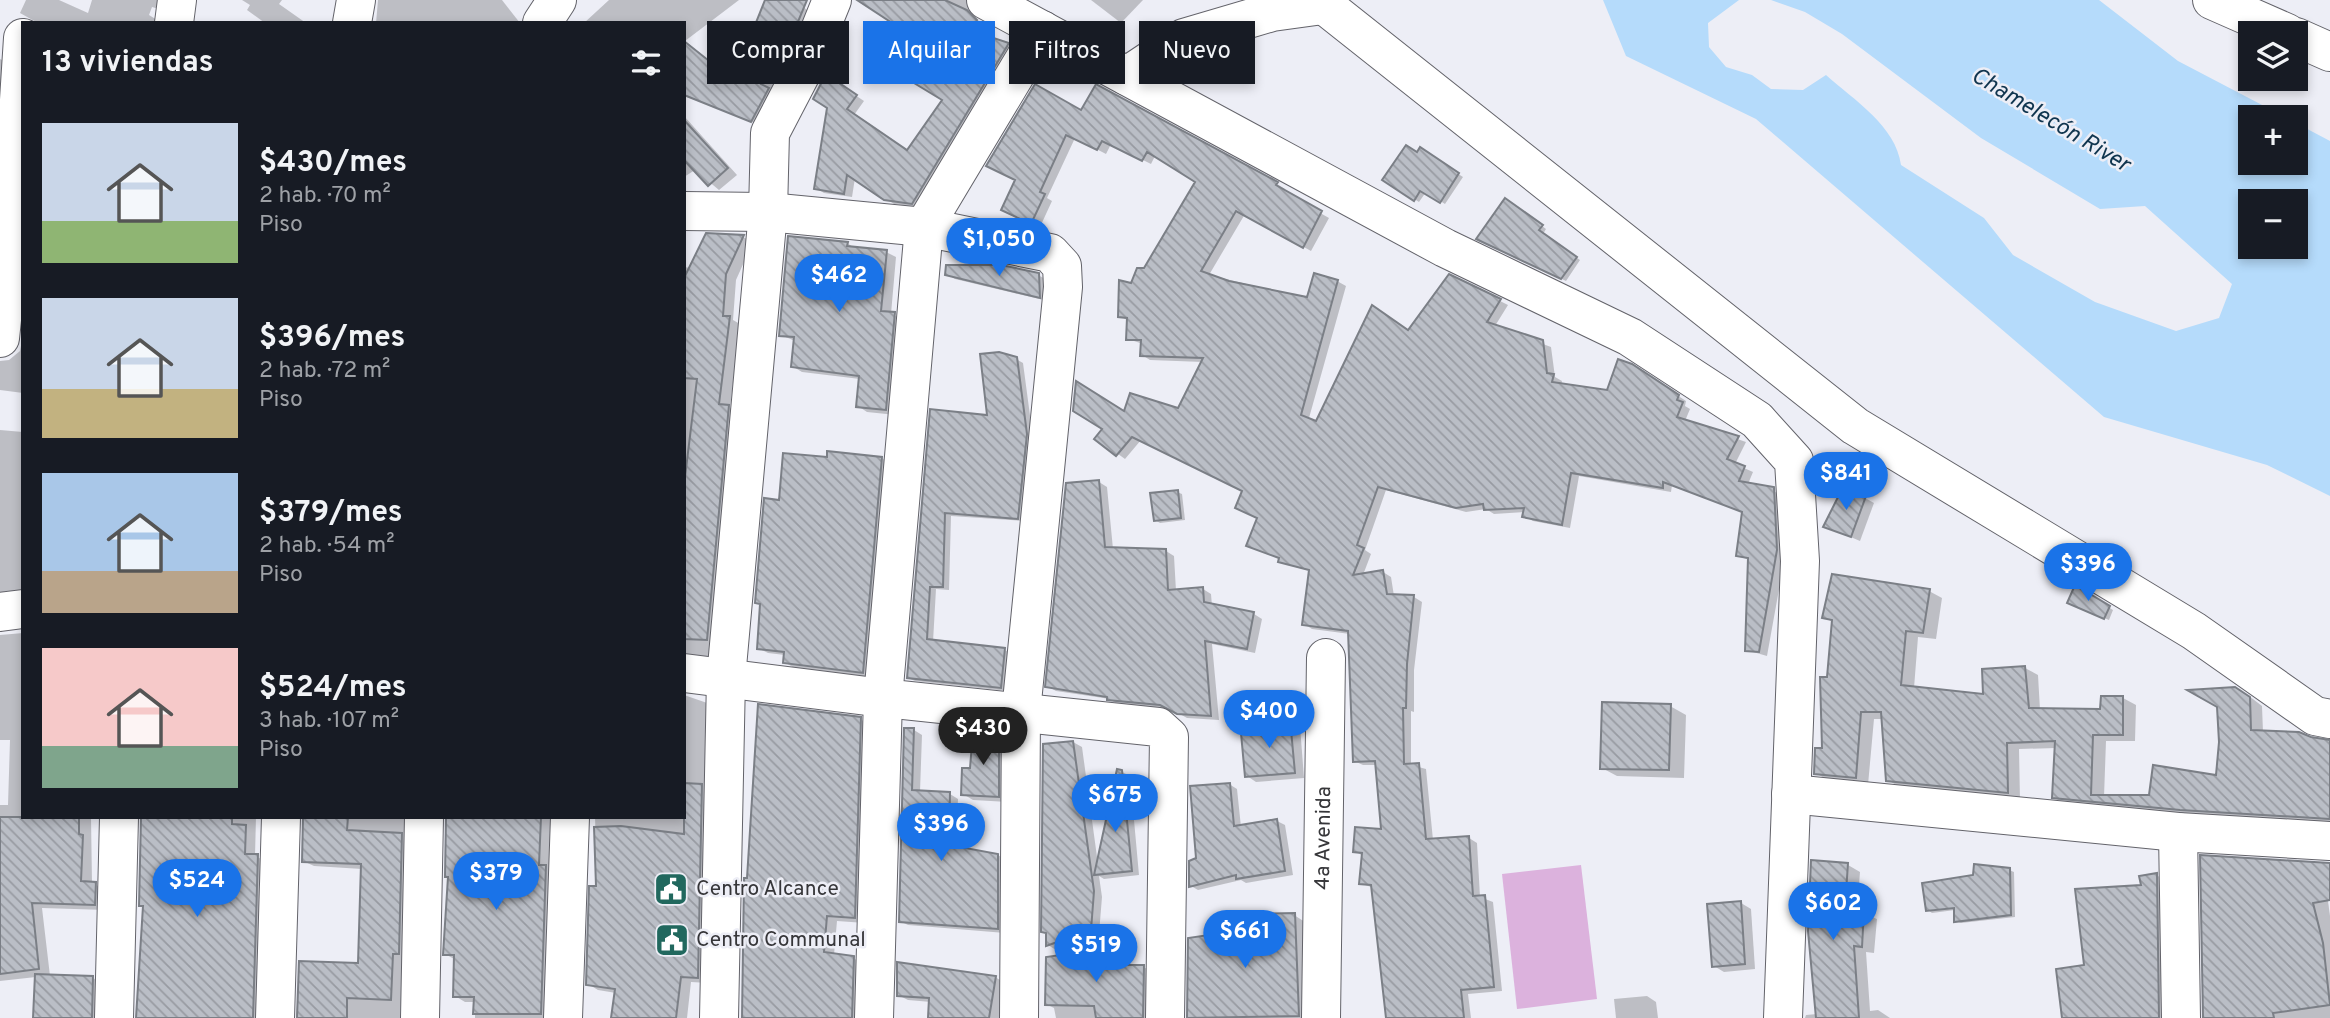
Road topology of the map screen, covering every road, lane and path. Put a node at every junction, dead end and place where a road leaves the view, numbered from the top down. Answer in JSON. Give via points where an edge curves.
{"nodes":[{"id":1,"x":177,"y":0,"type":"edge"},
{"id":2,"x":356,"y":0,"type":"edge"},
{"id":3,"x":557,"y":0,"type":"edge"},
{"id":4,"x":832,"y":0,"type":"edge"},
{"id":5,"x":986,"y":0,"type":"edge"},
{"id":6,"x":2212,"y":0,"type":"edge"},
{"id":7,"x":1320,"y":3,"type":"edge"},
{"id":8,"x":174,"y":21,"type":"edge"},
{"id":9,"x":352,"y":21,"type":"edge"},
{"id":10,"x":543,"y":21,"type":"edge"},
{"id":11,"x":1025,"y":21,"type":"edge"},
{"id":12,"x":2260,"y":21,"type":"edge"},
{"id":13,"x":0,"y":28,"type":"edge"},
{"id":14,"x":21,"y":35,"type":"edge"},
{"id":15,"x":2308,"y":42,"type":"edge"},
{"id":16,"x":2330,"y":52,"type":"edge"},
{"id":17,"x":21,"y":67,"type":"edge"},
{"id":18,"x":1127,"y":76,"type":"joint"},
{"id":19,"x":1010,"y":84,"type":"edge"},
{"id":20,"x":686,"y":211,"type":"edge"},
{"id":21,"x":768,"y":212,"type":"junction"},
{"id":22,"x":925,"y":227,"type":"junction"},
{"id":23,"x":0,"y":338,"type":"edge"},
{"id":24,"x":21,"y":609,"type":"edge"},
{"id":25,"x":0,"y":611,"type":"edge"},
{"id":26,"x":1326,"y":658,"type":"dead end"},
{"id":27,"x":686,"y":673,"type":"edge"},
{"id":28,"x":726,"y":678,"type":"junction"},
{"id":29,"x":883,"y":698,"type":"junction"},
{"id":30,"x":1021,"y":712,"type":"junction"},
{"id":31,"x":2330,"y":719,"type":"edge"},
{"id":32,"x":1791,"y":794,"type":"junction"},
{"id":33,"x":118,"y":819,"type":"edge"},
{"id":34,"x":281,"y":819,"type":"edge"},
{"id":35,"x":424,"y":819,"type":"edge"},
{"id":36,"x":570,"y":819,"type":"edge"},
{"id":37,"x":2178,"y":832,"type":"junction"},
{"id":38,"x":2330,"y":841,"type":"edge"},
{"id":39,"x":114,"y":1018,"type":"edge"},
{"id":40,"x":275,"y":1018,"type":"edge"},
{"id":41,"x":421,"y":1018,"type":"edge"},
{"id":42,"x":563,"y":1018,"type":"edge"},
{"id":43,"x":719,"y":1018,"type":"edge"},
{"id":44,"x":873,"y":1018,"type":"edge"},
{"id":45,"x":1019,"y":1018,"type":"edge"},
{"id":46,"x":1165,"y":1018,"type":"edge"},
{"id":47,"x":1321,"y":1018,"type":"edge"},
{"id":48,"x":1783,"y":1018,"type":"edge"},
{"id":49,"x":2182,"y":1018,"type":"edge"}],
"edges":[{"from":1,"to":8,"type":"street"},
{"from":2,"to":9,"type":"street"},
{"from":3,"to":10,"type":"street"},
{"from":4,"to":21,"type":"street","via":[[807,62],[770,133]]},
{"from":5,"to":11,"type":"street"},
{"from":6,"to":12,"type":"street"},
{"from":7,"to":18,"type":"street","via":[[1184,38]]},
{"from":7,"to":31,"type":"street","via":[[1855,426],[2194,631],[2315,716]]},
{"from":13,"to":14,"type":"street"},
{"from":15,"to":16,"type":"street"},
{"from":17,"to":23,"type":"street"},
{"from":18,"to":32,"type":"street","via":[[1445,248],[1630,337],[1757,420],[1794,461],[1800,561]]},
{"from":19,"to":22,"type":"street"},
{"from":20,"to":21,"type":"street"},
{"from":21,"to":22,"type":"street"},
{"from":21,"to":28,"type":"street"},
{"from":22,"to":29,"type":"street"},
{"from":22,"to":30,"type":"street","via":[[1050,254],[1062,266]]},
{"from":24,"to":25,"type":"street"},
{"from":26,"to":47,"type":"street","name":"4a Avenida"},
{"from":27,"to":28,"type":"street"},
{"from":28,"to":29,"type":"street"},
{"from":28,"to":43,"type":"street"},
{"from":29,"to":30,"type":"street"},
{"from":29,"to":44,"type":"street"},
{"from":30,"to":45,"type":"street"},
{"from":30,"to":46,"type":"street","via":[[1158,727],[1169,737]]},
{"from":32,"to":37,"type":"street"},
{"from":32,"to":48,"type":"street"},
{"from":33,"to":39,"type":"street"},
{"from":34,"to":40,"type":"street"},
{"from":35,"to":41,"type":"street"},
{"from":36,"to":42,"type":"street"},
{"from":37,"to":38,"type":"street"},
{"from":37,"to":49,"type":"street"}]}
